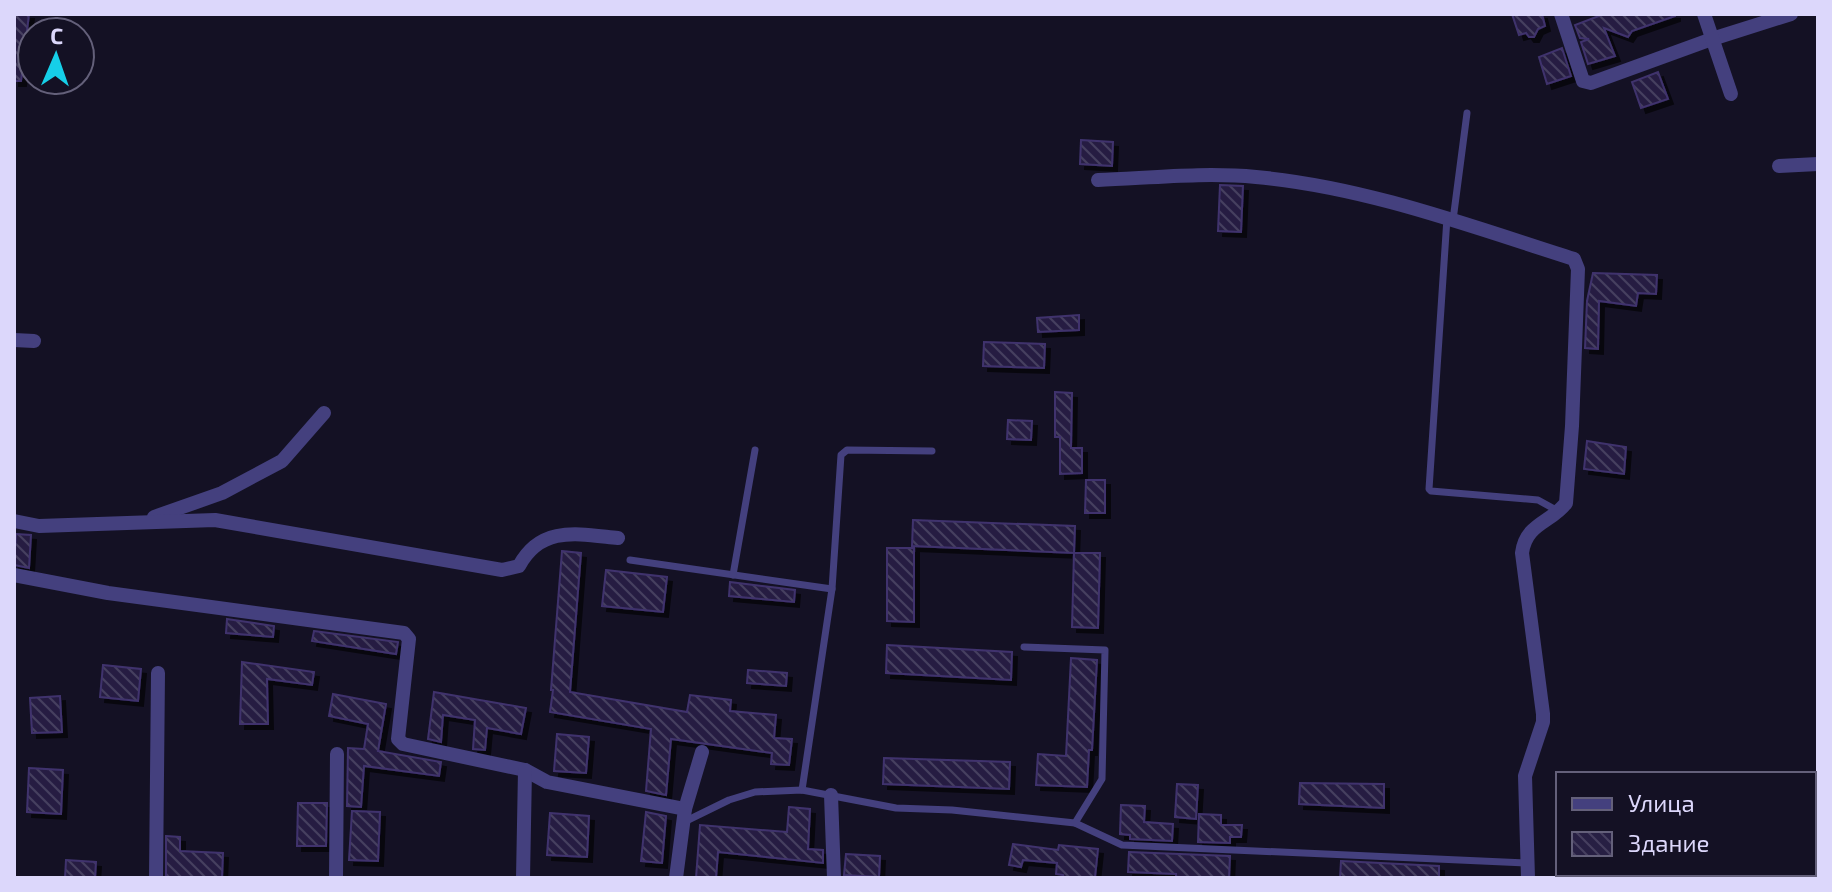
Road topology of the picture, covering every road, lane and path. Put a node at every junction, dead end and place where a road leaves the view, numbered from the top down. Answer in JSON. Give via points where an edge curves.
{"nodes":[{"id":1,"x":1561,"y":14,"type":"edge"},
{"id":2,"x":1704,"y":14,"type":"edge"},
{"id":3,"x":1791,"y":14,"type":"edge"},
{"id":4,"x":1712,"y":39,"type":"junction"},
{"id":5,"x":1731,"y":94,"type":"dead end"},
{"id":6,"x":1467,"y":113,"type":"dead end"},
{"id":7,"x":1818,"y":164,"type":"edge"},
{"id":8,"x":1779,"y":166,"type":"dead end"},
{"id":9,"x":1098,"y":180,"type":"dead end"},
{"id":10,"x":1450,"y":219,"type":"junction"},
{"id":11,"x":14,"y":340,"type":"edge"},
{"id":12,"x":34,"y":341,"type":"dead end"},
{"id":13,"x":324,"y":413,"type":"dead end"},
{"id":14,"x":755,"y":450,"type":"dead end"},
{"id":15,"x":932,"y":451,"type":"dead end"},
{"id":16,"x":1558,"y":511,"type":"junction"},
{"id":17,"x":14,"y":521,"type":"edge"},
{"id":18,"x":139,"y":522,"type":"junction"},
{"id":19,"x":618,"y":538,"type":"dead end"},
{"id":20,"x":630,"y":560,"type":"dead end"},
{"id":21,"x":14,"y":575,"type":"edge"},
{"id":22,"x":733,"y":575,"type":"junction"},
{"id":23,"x":832,"y":589,"type":"junction"},
{"id":24,"x":1024,"y":647,"type":"dead end"},
{"id":25,"x":158,"y":673,"type":"dead end"},
{"id":26,"x":702,"y":752,"type":"dead end"},
{"id":27,"x":337,"y":754,"type":"dead end"},
{"id":28,"x":525,"y":770,"type":"junction"},
{"id":29,"x":802,"y":790,"type":"junction"},
{"id":30,"x":831,"y":795,"type":"junction"},
{"id":31,"x":684,"y":816,"type":"junction"},
{"id":32,"x":1075,"y":823,"type":"junction"},
{"id":33,"x":1527,"y":870,"type":"edge"},
{"id":34,"x":156,"y":878,"type":"edge"},
{"id":35,"x":336,"y":878,"type":"edge"},
{"id":36,"x":523,"y":878,"type":"edge"},
{"id":37,"x":676,"y":878,"type":"edge"},
{"id":38,"x":834,"y":878,"type":"edge"}],
"edges":[{"from":1,"to":4,"type":"street","via":[[1583,81],[1591,83]]},
{"from":2,"to":4,"type":"street"},
{"from":3,"to":4,"type":"street"},
{"from":4,"to":5,"type":"street"},
{"from":6,"to":10,"type":"lane"},
{"from":7,"to":8,"type":"street"},
{"from":9,"to":10,"type":"street","via":[[1254,177],[1366,195]]},
{"from":10,"to":16,"type":"street","via":[[1577,264],[1567,495]]},
{"from":10,"to":16,"type":"lane","via":[[1429,489],[1538,500]]},
{"from":11,"to":12,"type":"street"},
{"from":13,"to":18,"type":"street","via":[[282,461],[222,493]]},
{"from":14,"to":22,"type":"lane"},
{"from":15,"to":23,"type":"lane","via":[[847,450],[841,455]]},
{"from":16,"to":33,"type":"street","via":[[1528,534],[1522,553],[1543,714],[1525,776]]},
{"from":17,"to":18,"type":"street","via":[[39,526]]},
{"from":18,"to":19,"type":"street","via":[[215,520],[502,570],[519,566],[533,545],[554,536]]},
{"from":20,"to":22,"type":"lane"},
{"from":21,"to":28,"type":"street","via":[[404,633],[409,639],[400,742]]},
{"from":22,"to":23,"type":"lane"},
{"from":23,"to":29,"type":"lane"},
{"from":24,"to":32,"type":"lane","via":[[1105,650],[1102,779]]},
{"from":25,"to":34,"type":"street"},
{"from":26,"to":31,"type":"street"},
{"from":27,"to":35,"type":"street"},
{"from":28,"to":31,"type":"street","via":[[547,782]]},
{"from":28,"to":36,"type":"street"},
{"from":29,"to":30,"type":"lane"},
{"from":29,"to":31,"type":"lane","via":[[755,792]]},
{"from":30,"to":32,"type":"lane","via":[[896,808]]},
{"from":30,"to":38,"type":"street"},
{"from":31,"to":37,"type":"street"},
{"from":32,"to":33,"type":"lane","via":[[1122,845]]}]}
